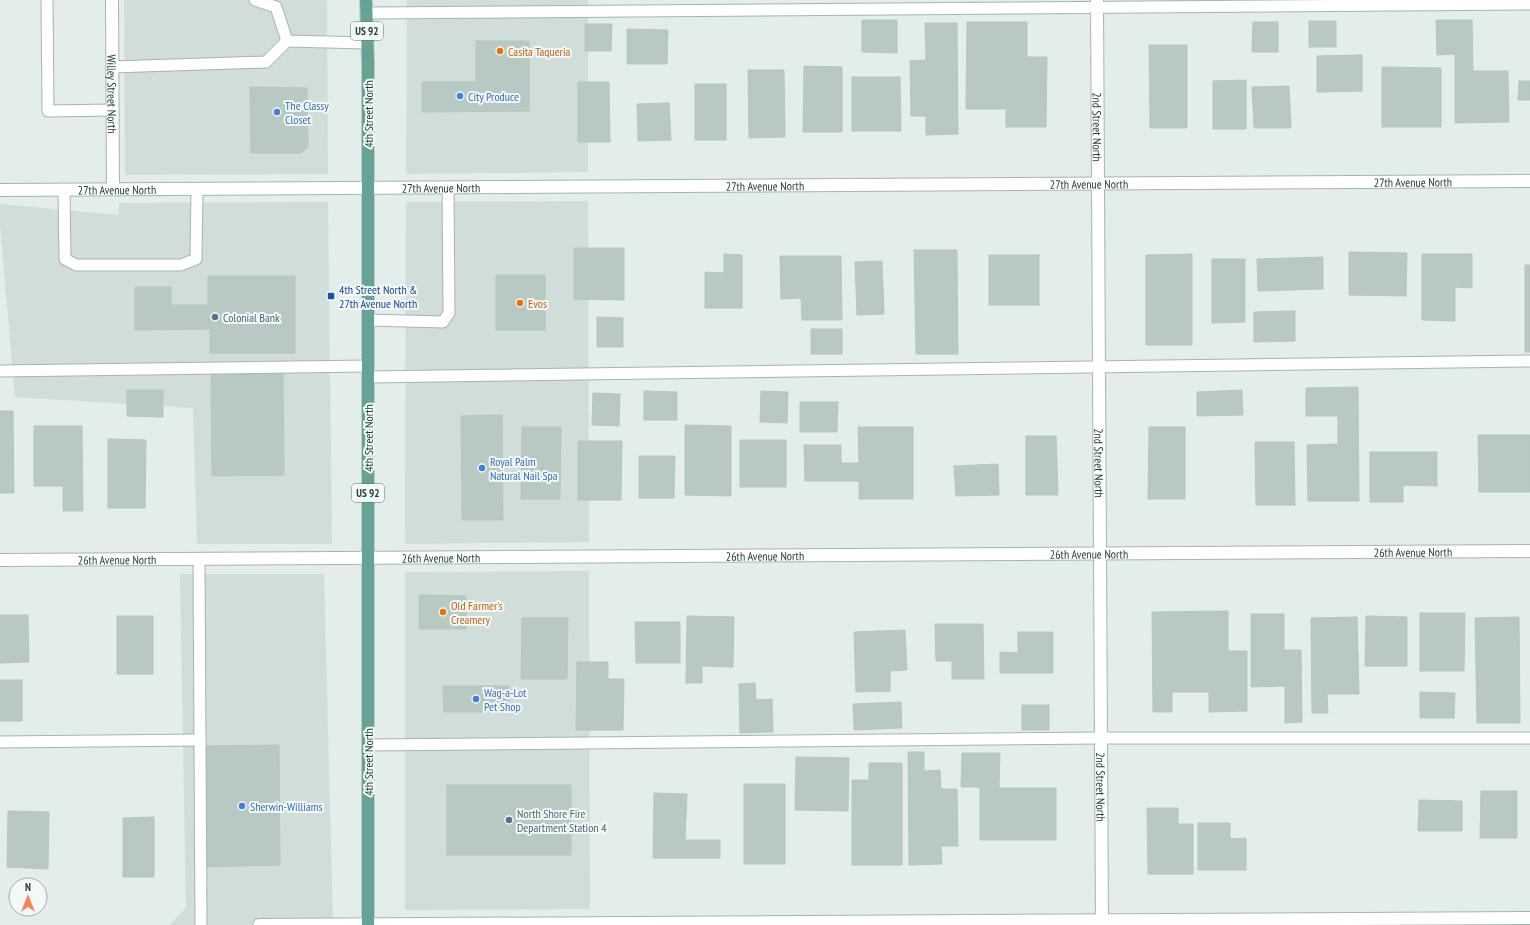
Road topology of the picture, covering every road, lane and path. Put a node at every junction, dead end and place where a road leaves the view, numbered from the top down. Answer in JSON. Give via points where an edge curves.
{"nodes":[{"id":1,"x":47,"y":0,"type":"edge"},
{"id":2,"x":112,"y":0,"type":"edge"},
{"id":3,"x":255,"y":0,"type":"edge"},
{"id":4,"x":366,"y":0,"type":"edge"},
{"id":5,"x":1097,"y":4,"type":"edge"},
{"id":6,"x":1530,"y":4,"type":"edge"},
{"id":7,"x":366,"y":13,"type":"junction"},
{"id":8,"x":287,"y":41,"type":"junction"},
{"id":9,"x":367,"y":43,"type":"junction"},
{"id":10,"x":112,"y":67,"type":"junction"},
{"id":11,"x":112,"y":110,"type":"junction"},
{"id":12,"x":1530,"y":181,"type":"edge"},
{"id":13,"x":1098,"y":184,"type":"junction"},
{"id":14,"x":448,"y":187,"type":"junction"},
{"id":15,"x":368,"y":188,"type":"junction"},
{"id":16,"x":64,"y":189,"type":"junction"},
{"id":17,"x":113,"y":189,"type":"junction"},
{"id":18,"x":197,"y":189,"type":"junction"},
{"id":19,"x":0,"y":190,"type":"edge"},
{"id":20,"x":368,"y":320,"type":"junction"},
{"id":21,"x":1530,"y":361,"type":"edge"},
{"id":22,"x":1099,"y":368,"type":"junction"},
{"id":23,"x":0,"y":371,"type":"edge"},
{"id":24,"x":368,"y":372,"type":"junction"},
{"id":25,"x":1530,"y":551,"type":"edge"},
{"id":26,"x":1100,"y":554,"type":"junction"},
{"id":27,"x":199,"y":558,"type":"junction"},
{"id":28,"x":368,"y":558,"type":"junction"},
{"id":29,"x":0,"y":560,"type":"edge"},
{"id":30,"x":1101,"y":738,"type":"junction"},
{"id":31,"x":1530,"y":738,"type":"edge"},
{"id":32,"x":200,"y":740,"type":"junction"},
{"id":33,"x":0,"y":742,"type":"edge"},
{"id":34,"x":368,"y":744,"type":"junction"},
{"id":35,"x":1530,"y":918,"type":"edge"},
{"id":36,"x":1102,"y":923,"type":"edge"},
{"id":37,"x":484,"y":924,"type":"edge"},
{"id":38,"x":201,"y":925,"type":"edge"},
{"id":39,"x":258,"y":925,"type":"edge"},
{"id":40,"x":368,"y":925,"type":"edge"}],
"edges":[{"from":1,"to":11,"type":"lane","via":[[48,110]]},
{"from":2,"to":10,"type":"street","name":"Willey Street North"},
{"from":3,"to":8,"type":"lane","via":[[276,7]]},
{"from":4,"to":7,"type":"main road","name":"4th Street North","number":"US 92"},
{"from":5,"to":6,"type":"lane"},
{"from":5,"to":7,"type":"lane"},
{"from":5,"to":13,"type":"street","name":"2nd Street North"},
{"from":7,"to":9,"type":"main road","name":"4th Street North","number":"US 92"},
{"from":8,"to":9,"type":"lane"},
{"from":8,"to":10,"type":"lane","via":[[266,62]]},
{"from":9,"to":15,"type":"main road","name":"4th Street North","number":"US 92"},
{"from":10,"to":11,"type":"street","name":"Willey Street North"},
{"from":11,"to":17,"type":"street","name":"Willey Street North"},
{"from":12,"to":13,"type":"street","name":"27th Avenue North"},
{"from":13,"to":14,"type":"street","name":"27th Avenue North"},
{"from":13,"to":22,"type":"street","name":"2nd Street North"},
{"from":14,"to":15,"type":"street","name":"27th Avenue North"},
{"from":14,"to":20,"type":"lane","via":[[449,313],[443,322]]},
{"from":15,"to":18,"type":"street","name":"27th Avenue North"},
{"from":15,"to":20,"type":"main road","name":"4th Street North","number":"US 92"},
{"from":16,"to":17,"type":"street","name":"27th Avenue North"},
{"from":16,"to":18,"type":"lane","via":[[65,259],[76,265],[181,265],[196,259]]},
{"from":16,"to":19,"type":"street","name":"27th Avenue North"},
{"from":17,"to":18,"type":"street","name":"27th Avenue North"},
{"from":20,"to":24,"type":"main road","name":"4th Street North","number":"US 92"},
{"from":21,"to":22,"type":"lane"},
{"from":22,"to":24,"type":"lane"},
{"from":22,"to":26,"type":"street","name":"2nd Street North"},
{"from":23,"to":24,"type":"lane"},
{"from":24,"to":28,"type":"main road","name":"4th Street North","number":"US 92"},
{"from":25,"to":26,"type":"street","name":"26th Avenue North"},
{"from":26,"to":28,"type":"street","name":"26th Avenue North"},
{"from":26,"to":30,"type":"street","name":"2nd Street North"},
{"from":27,"to":28,"type":"street","name":"26th Avenue North"},
{"from":27,"to":29,"type":"street","name":"26th Avenue North"},
{"from":27,"to":32,"type":"lane"},
{"from":28,"to":34,"type":"main road","name":"4th Street North","number":"US 92"},
{"from":30,"to":31,"type":"lane"},
{"from":30,"to":34,"type":"lane"},
{"from":30,"to":36,"type":"street","name":"2nd Street North"},
{"from":32,"to":33,"type":"lane"},
{"from":32,"to":38,"type":"lane"},
{"from":34,"to":40,"type":"main road","name":"4th Street North","number":"US 92"},
{"from":35,"to":36,"type":"street"},
{"from":36,"to":37,"type":"street"},
{"from":37,"to":40,"type":"street"},
{"from":39,"to":40,"type":"street"}]}
